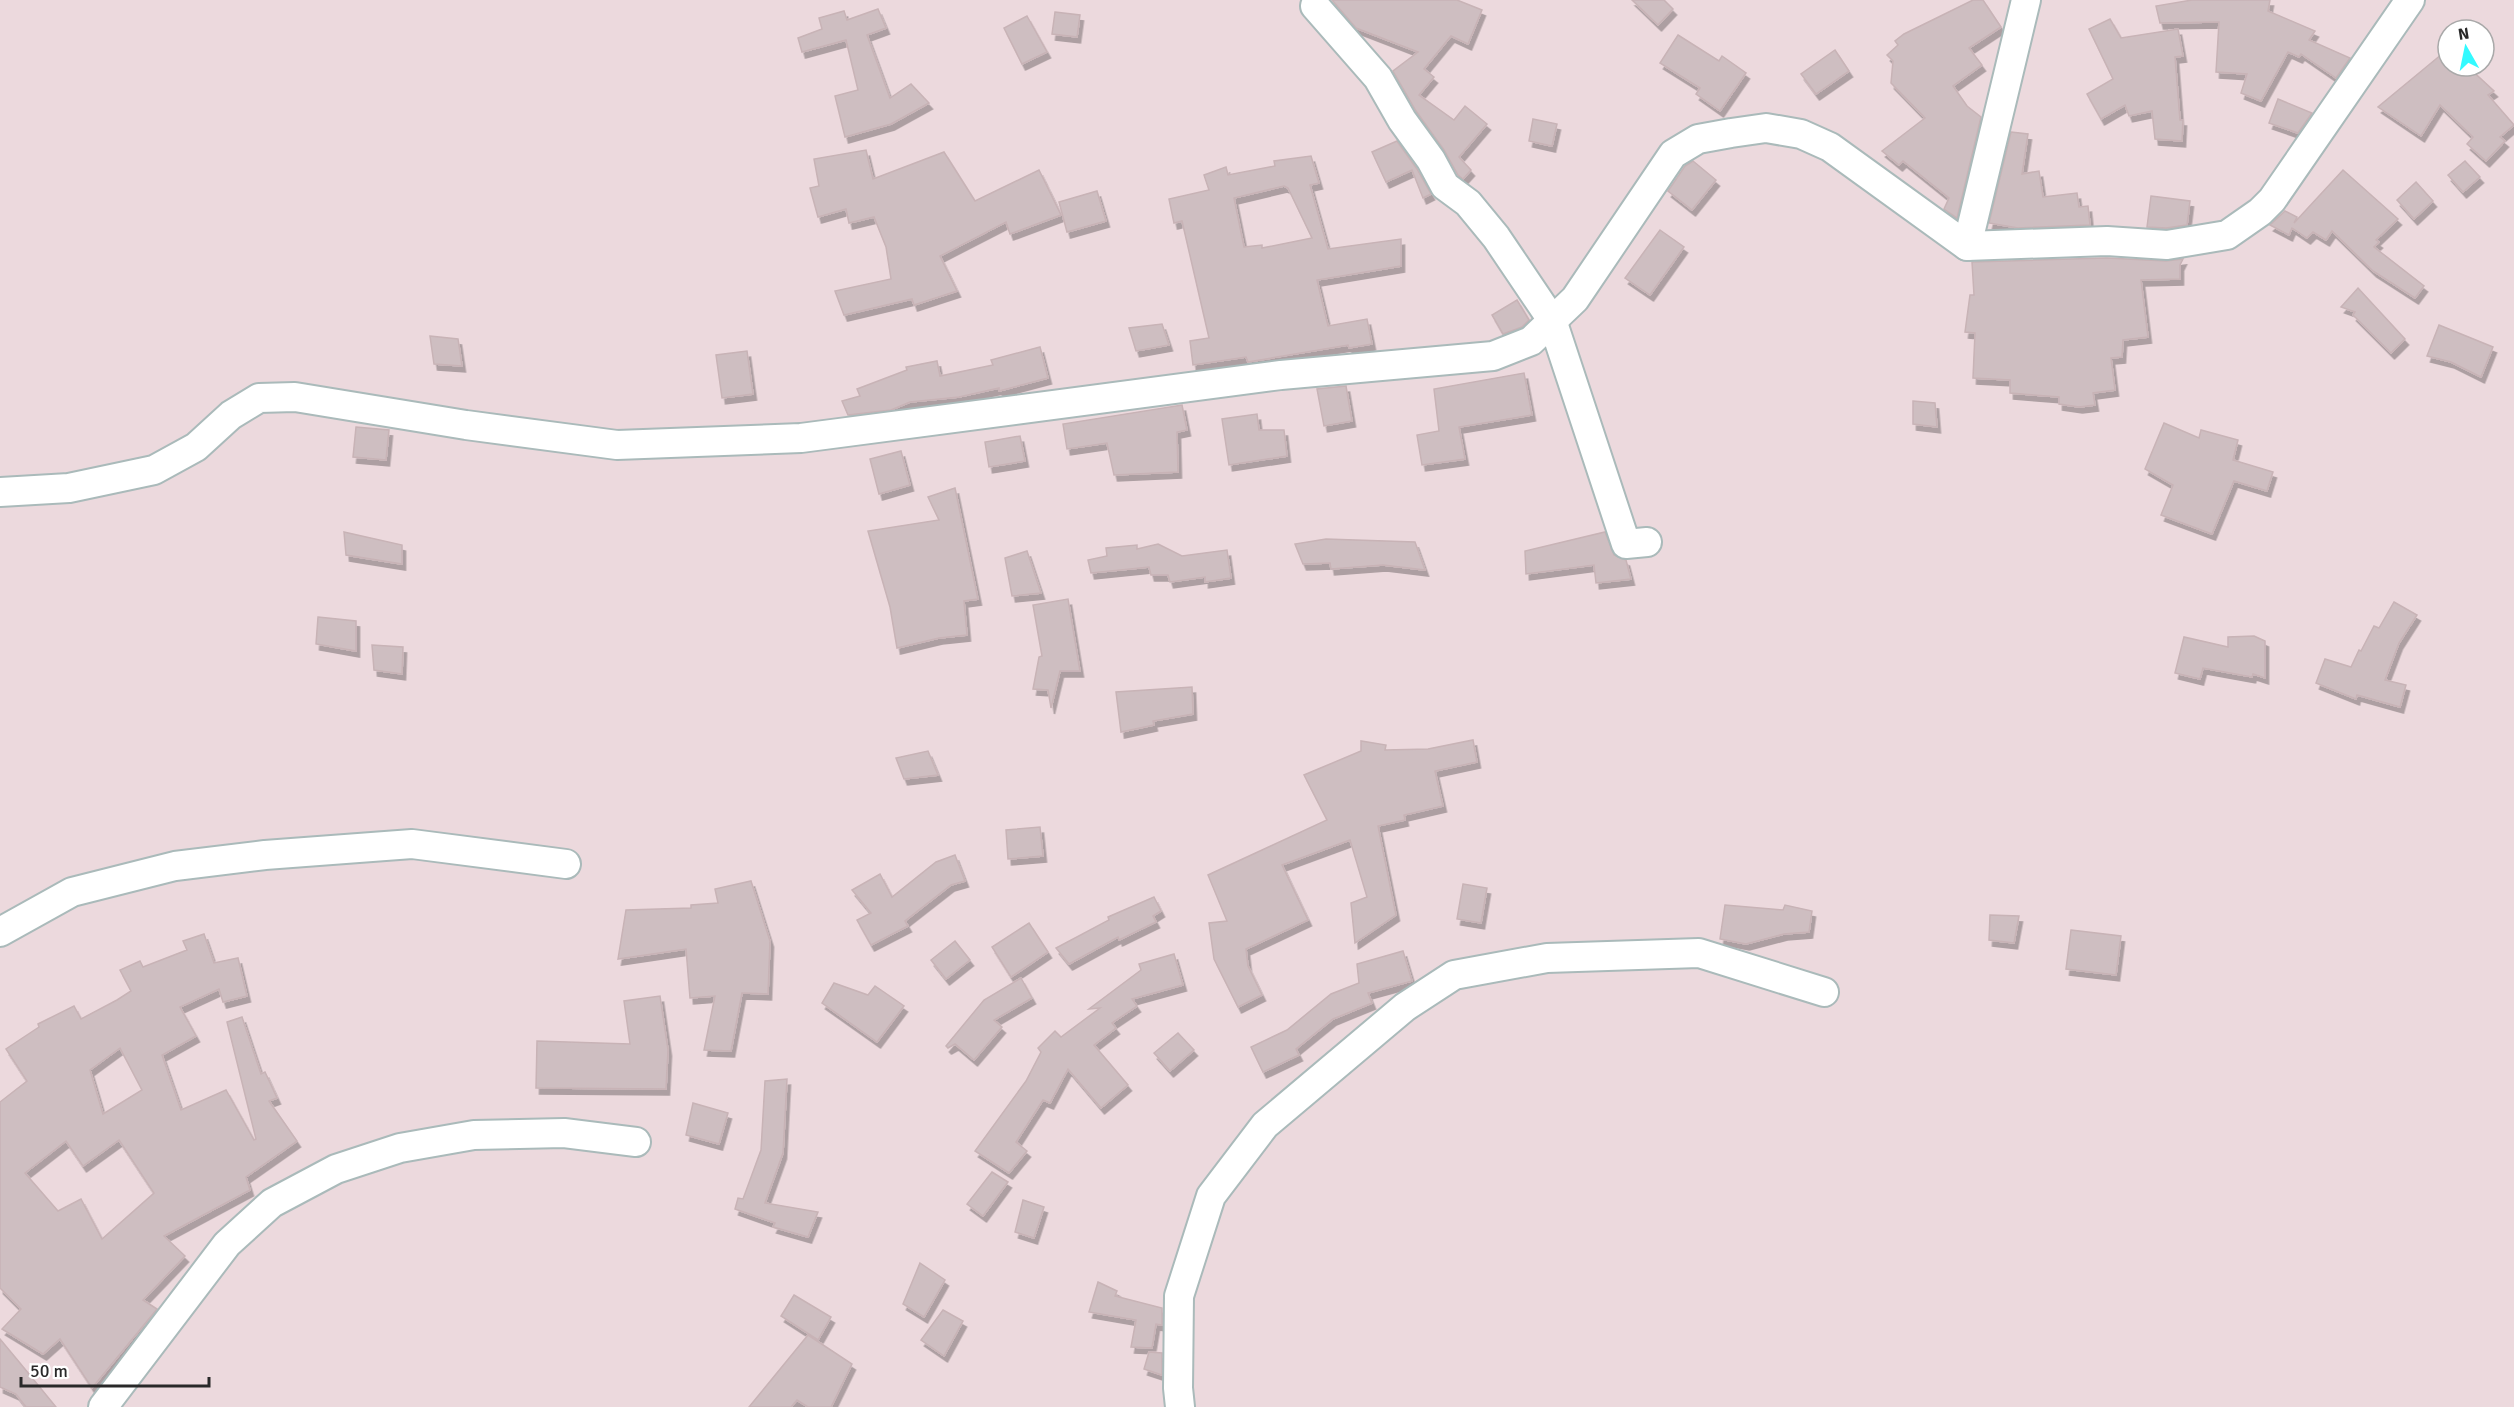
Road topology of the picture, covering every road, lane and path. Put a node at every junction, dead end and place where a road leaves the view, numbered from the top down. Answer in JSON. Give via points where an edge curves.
{"nodes":[{"id":1,"x":2026,"y":0,"type":"edge"},
{"id":2,"x":2410,"y":0,"type":"edge"},
{"id":3,"x":1315,"y":6,"type":"dead end"},
{"id":4,"x":1967,"y":246,"type":"junction"},
{"id":5,"x":1552,"y":320,"type":"junction"},
{"id":6,"x":0,"y":492,"type":"edge"},
{"id":7,"x":1647,"y":542,"type":"dead end"},
{"id":8,"x":566,"y":864,"type":"dead end"},
{"id":9,"x":0,"y":932,"type":"edge"},
{"id":10,"x":1824,"y":992,"type":"dead end"},
{"id":11,"x":636,"y":1142,"type":"dead end"},
{"id":12,"x":103,"y":1407,"type":"edge"},
{"id":13,"x":1180,"y":1407,"type":"edge"}],
"edges":[{"from":1,"to":4,"type":"street"},
{"from":2,"to":4,"type":"street","via":[[2272,200],[2227,235],[2167,245],[2107,241]]},
{"from":3,"to":5,"type":"street","via":[[1378,78],[1445,186],[1468,203],[1496,237]]},
{"from":4,"to":5,"type":"street","via":[[1830,147],[1801,134],[1766,128],[1731,133],[1698,139],[1673,154],[1575,299]]},
{"from":5,"to":6,"type":"street","via":[[1531,341],[1493,356],[1281,375],[801,438],[617,445],[466,426],[295,397],[259,398],[231,415],[196,447],[154,470],[69,488]]},
{"from":5,"to":7,"type":"street","via":[[1626,544]]},
{"from":8,"to":9,"type":"street","via":[[412,844],[254,856],[175,866],[72,892]]},
{"from":10,"to":13,"type":"street","via":[[1698,953],[1547,958],[1454,975],[1406,1007],[1265,1125],[1211,1196],[1179,1296]]},
{"from":11,"to":12,"type":"street","via":[[564,1133],[474,1135],[400,1148],[336,1169],[272,1203],[227,1244]]}]}
